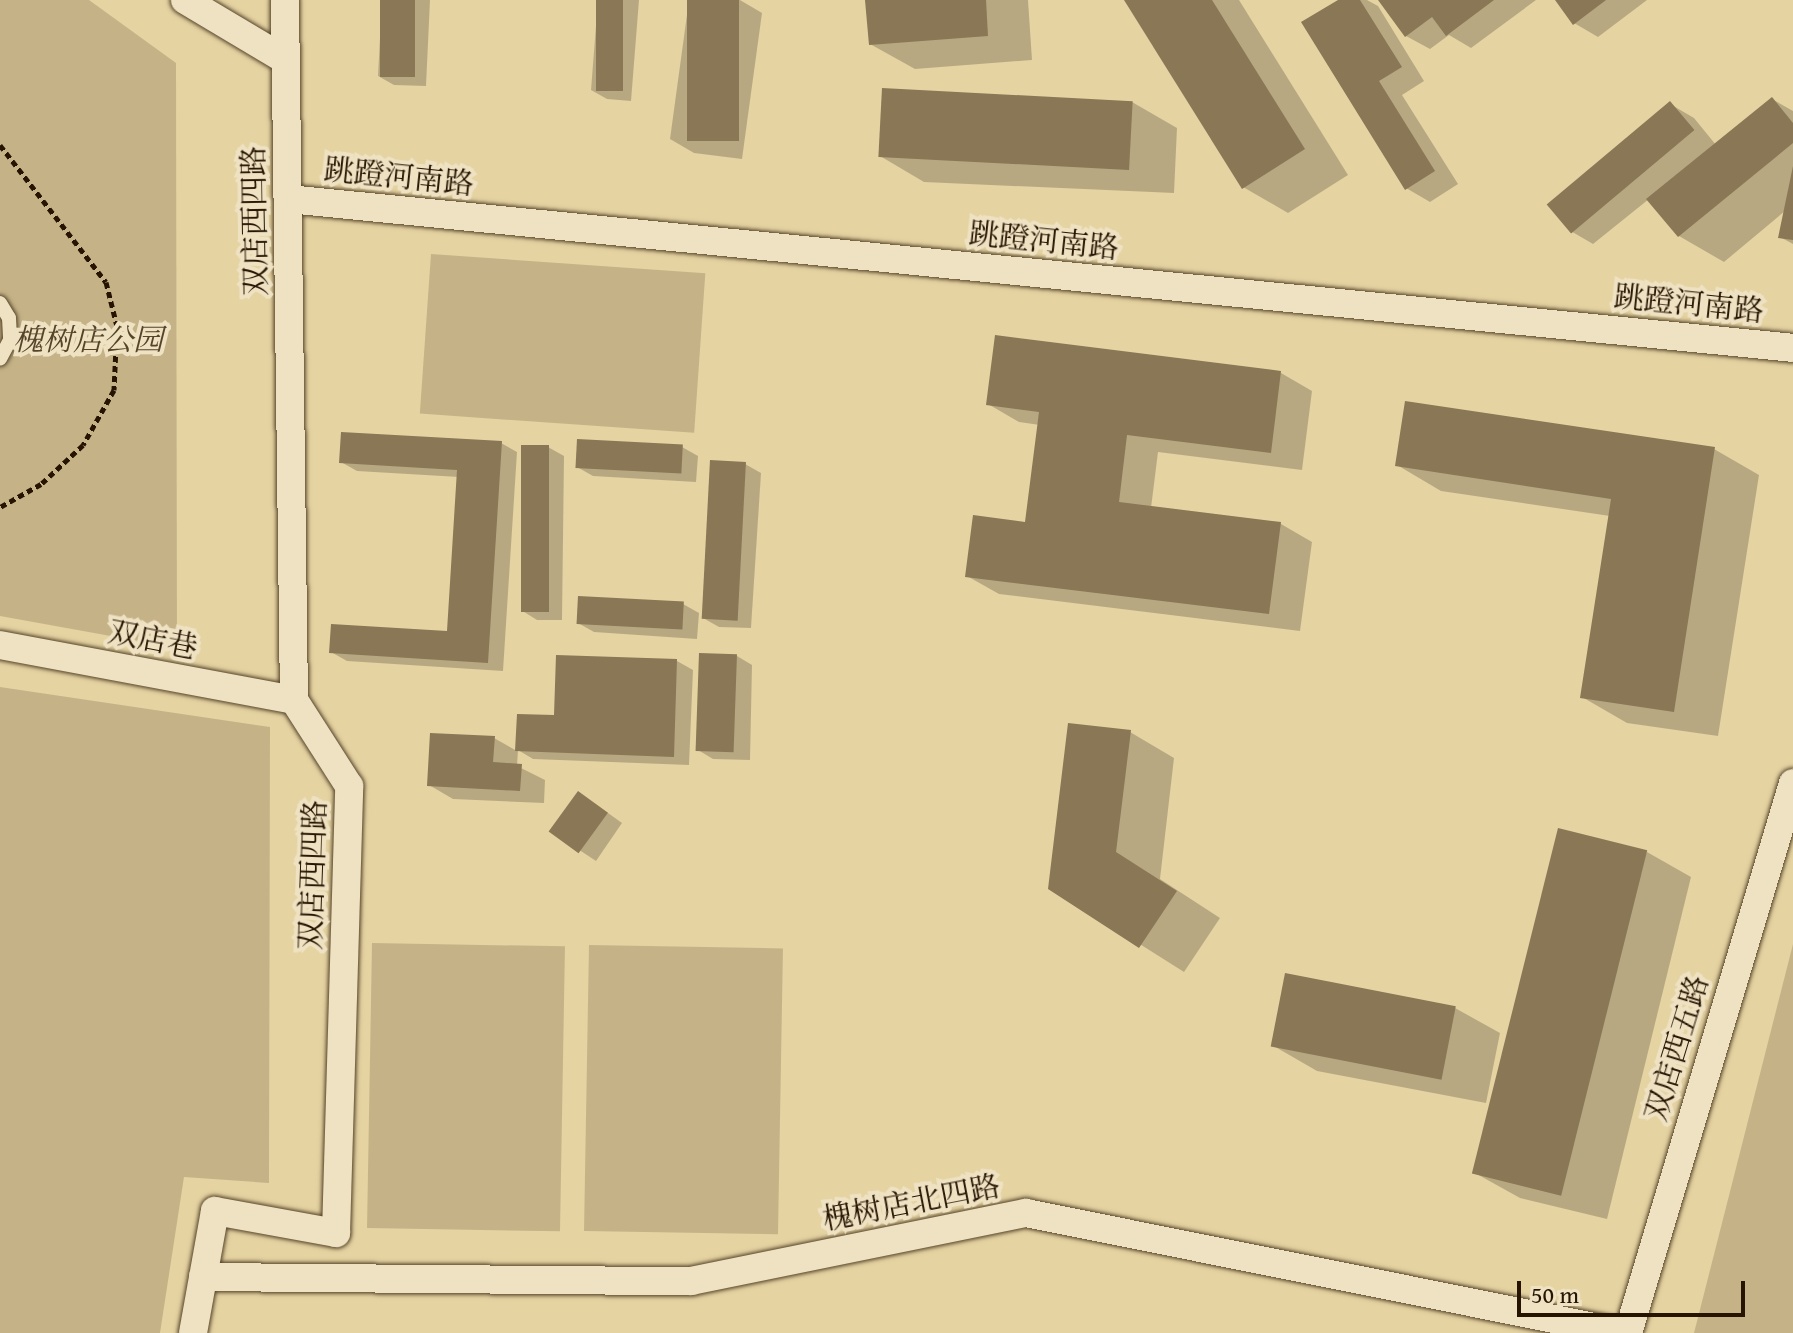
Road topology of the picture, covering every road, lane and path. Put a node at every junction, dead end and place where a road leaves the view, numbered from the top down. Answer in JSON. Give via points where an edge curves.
{"nodes":[{"id":1,"x":185,"y":0,"type":"edge"},
{"id":2,"x":285,"y":0,"type":"edge"},
{"id":3,"x":284,"y":59,"type":"junction"},
{"id":4,"x":0,"y":145,"type":"edge"},
{"id":5,"x":288,"y":199,"type":"junction"},
{"id":6,"x":0,"y":303,"type":"edge"},
{"id":7,"x":1793,"y":348,"type":"edge"},
{"id":8,"x":0,"y":359,"type":"edge"},
{"id":9,"x":0,"y":507,"type":"edge"},
{"id":10,"x":0,"y":645,"type":"edge"},
{"id":11,"x":294,"y":700,"type":"junction"},
{"id":12,"x":1793,"y":783,"type":"edge"},
{"id":13,"x":203,"y":1277,"type":"junction"},
{"id":14,"x":193,"y":1333,"type":"edge"},
{"id":15,"x":1626,"y":1333,"type":"edge"}],
"edges":[{"from":1,"to":3,"type":"street"},
{"from":2,"to":3,"type":"street","name":"双店西四路"},
{"from":3,"to":5,"type":"street","name":"双店西四路"},
{"from":4,"to":9,"type":"path","via":[[106,282],[117,326],[114,390],[83,445],[41,484]]},
{"from":5,"to":7,"type":"street","name":"跳蹬河南路"},
{"from":5,"to":11,"type":"street","name":"双店西四路"},
{"from":6,"to":8,"type":"lane","via":[[9,318],[10,340]]},
{"from":10,"to":11,"type":"street","name":"双店巷"},
{"from":11,"to":13,"type":"street","name":"双店西四路","via":[[349,786],[336,1233],[215,1211]]},
{"from":12,"to":15,"type":"street","name":"双店西五路"},
{"from":13,"to":14,"type":"street","name":"双店西四路"},
{"from":13,"to":15,"type":"street","name":"槐树店北四路","via":[[691,1281],[1026,1213]]}]}
